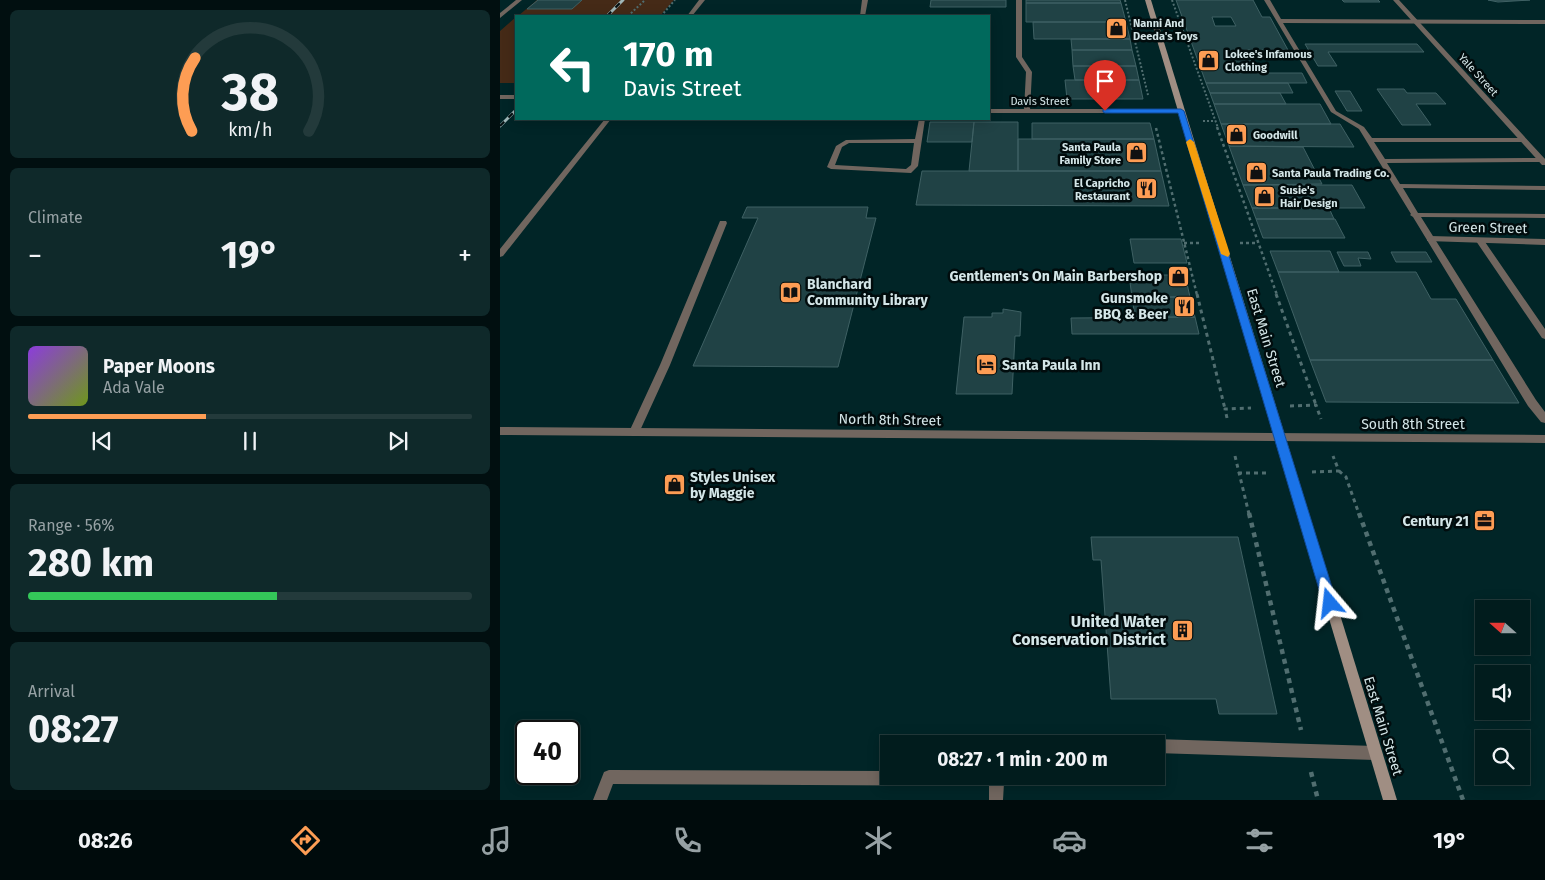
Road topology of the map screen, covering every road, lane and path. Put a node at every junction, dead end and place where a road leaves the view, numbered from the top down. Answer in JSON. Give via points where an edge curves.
{"nodes":[{"id":1,"x":520,"y":0,"type":"edge"},
{"id":2,"x":646,"y":0,"type":"edge"},
{"id":3,"x":675,"y":0,"type":"edge"},
{"id":4,"x":702,"y":0,"type":"edge"},
{"id":5,"x":865,"y":0,"type":"edge"},
{"id":6,"x":1019,"y":0,"type":"edge"},
{"id":7,"x":1125,"y":0,"type":"edge"},
{"id":8,"x":1148,"y":0,"type":"edge"},
{"id":9,"x":1172,"y":0,"type":"edge"},
{"id":10,"x":1267,"y":0,"type":"edge"},
{"id":11,"x":1396,"y":0,"type":"edge"},
{"id":12,"x":629,"y":15,"type":"edge"},
{"id":13,"x":663,"y":15,"type":"edge"},
{"id":14,"x":690,"y":15,"type":"edge"},
{"id":15,"x":862,"y":15,"type":"edge"},
{"id":16,"x":500,"y":16,"type":"edge"},
{"id":17,"x":1280,"y":21,"type":"junction"},
{"id":18,"x":1416,"y":22,"type":"junction"},
{"id":19,"x":1545,"y":22,"type":"edge"},
{"id":20,"x":500,"y":97,"type":"edge"},
{"id":21,"x":515,"y":97,"type":"edge"},
{"id":22,"x":1027,"y":110,"type":"junction"},
{"id":23,"x":990,"y":111,"type":"edge"},
{"id":24,"x":1152,"y":111,"type":"junction"},
{"id":25,"x":1181,"y":111,"type":"junction"},
{"id":26,"x":607,"y":120,"type":"edge"},
{"id":27,"x":922,"y":120,"type":"edge"},
{"id":28,"x":1369,"y":140,"type":"junction"},
{"id":29,"x":1524,"y":140,"type":"junction"},
{"id":30,"x":919,"y":141,"type":"junction"},
{"id":31,"x":1382,"y":162,"type":"junction"},
{"id":32,"x":1544,"y":162,"type":"edge"},
{"id":33,"x":1397,"y":186,"type":"junction"},
{"id":34,"x":1545,"y":188,"type":"edge"},
{"id":35,"x":1414,"y":214,"type":"junction"},
{"id":36,"x":1545,"y":216,"type":"edge"},
{"id":37,"x":723,"y":223,"type":"dead end"},
{"id":38,"x":1430,"y":239,"type":"junction"},
{"id":39,"x":1480,"y":241,"type":"junction"},
{"id":40,"x":1545,"y":242,"type":"edge"},
{"id":41,"x":500,"y":254,"type":"edge"},
{"id":42,"x":1545,"y":336,"type":"edge"},
{"id":43,"x":1316,"y":405,"type":"dead end"},
{"id":44,"x":1225,"y":409,"type":"dead end"},
{"id":45,"x":1545,"y":419,"type":"edge"},
{"id":46,"x":500,"y":431,"type":"edge"},
{"id":47,"x":634,"y":432,"type":"junction"},
{"id":48,"x":1280,"y":437,"type":"junction"},
{"id":49,"x":1545,"y":439,"type":"edge"},
{"id":50,"x":1339,"y":471,"type":"dead end"},
{"id":51,"x":1238,"y":473,"type":"dead end"},
{"id":52,"x":1165,"y":746,"type":"edge"},
{"id":53,"x":1306,"y":751,"type":"junction"},
{"id":54,"x":1375,"y":753,"type":"junction"},
{"id":55,"x":880,"y":777,"type":"edge"},
{"id":56,"x":999,"y":785,"type":"edge"},
{"id":57,"x":600,"y":800,"type":"edge"},
{"id":58,"x":996,"y":800,"type":"edge"},
{"id":59,"x":1318,"y":800,"type":"edge"},
{"id":60,"x":1390,"y":800,"type":"edge"},
{"id":61,"x":1463,"y":800,"type":"edge"}],
"edges":[{"from":1,"to":16,"type":"street"},
{"from":2,"to":12,"type":"path"},
{"from":3,"to":13,"type":"path"},
{"from":4,"to":14,"type":"street"},
{"from":5,"to":15,"type":"street"},
{"from":6,"to":22,"type":"street","via":[[1019,57],[1029,72]]},
{"from":7,"to":24,"type":"path"},
{"from":8,"to":25,"type":"street","name":"East Main Street"},
{"from":9,"to":43,"type":"path"},
{"from":10,"to":17,"type":"street"},
{"from":11,"to":18,"type":"street","name":"Yale Street"},
{"from":17,"to":18,"type":"street"},
{"from":17,"to":28,"type":"street","via":[[1334,112],[1362,128]]},
{"from":18,"to":19,"type":"street"},
{"from":18,"to":29,"type":"street","name":"Yale Street"},
{"from":20,"to":21,"type":"street"},
{"from":22,"to":23,"type":"street","name":"Davis Street"},
{"from":22,"to":24,"type":"street","name":"Davis Street"},
{"from":24,"to":25,"type":"street","name":"Davis Street"},
{"from":24,"to":44,"type":"path"},
{"from":25,"to":48,"type":"street","name":"East Main Street"},
{"from":26,"to":41,"type":"street"},
{"from":27,"to":30,"type":"street"},
{"from":28,"to":29,"type":"street"},
{"from":28,"to":31,"type":"street"},
{"from":29,"to":32,"type":"street","name":"Yale Street"},
{"from":30,"to":30,"type":"street","via":[[914,166],[908,171],[831,168],[839,146],[848,142]]},
{"from":31,"to":32,"type":"street"},
{"from":31,"to":33,"type":"street"},
{"from":33,"to":34,"type":"street"},
{"from":33,"to":35,"type":"street"},
{"from":35,"to":36,"type":"street"},
{"from":35,"to":38,"type":"street"},
{"from":37,"to":47,"type":"street"},
{"from":38,"to":39,"type":"street","name":"Green Street"},
{"from":38,"to":45,"type":"street"},
{"from":39,"to":40,"type":"street","name":"Green Street"},
{"from":39,"to":42,"type":"street"},
{"from":46,"to":47,"type":"street","name":"North 8th Street"},
{"from":47,"to":48,"type":"street","name":"North 8th Street"},
{"from":48,"to":49,"type":"street","name":"South 8th Street"},
{"from":48,"to":54,"type":"street","name":"East Main Street"},
{"from":50,"to":61,"type":"path","via":[[1346,477]]},
{"from":51,"to":53,"type":"path"},
{"from":52,"to":53,"type":"street"},
{"from":53,"to":54,"type":"street"},
{"from":53,"to":59,"type":"path"},
{"from":54,"to":60,"type":"street","name":"East Main Street"},
{"from":55,"to":57,"type":"street","via":[[609,777]]},
{"from":56,"to":58,"type":"street"}]}
